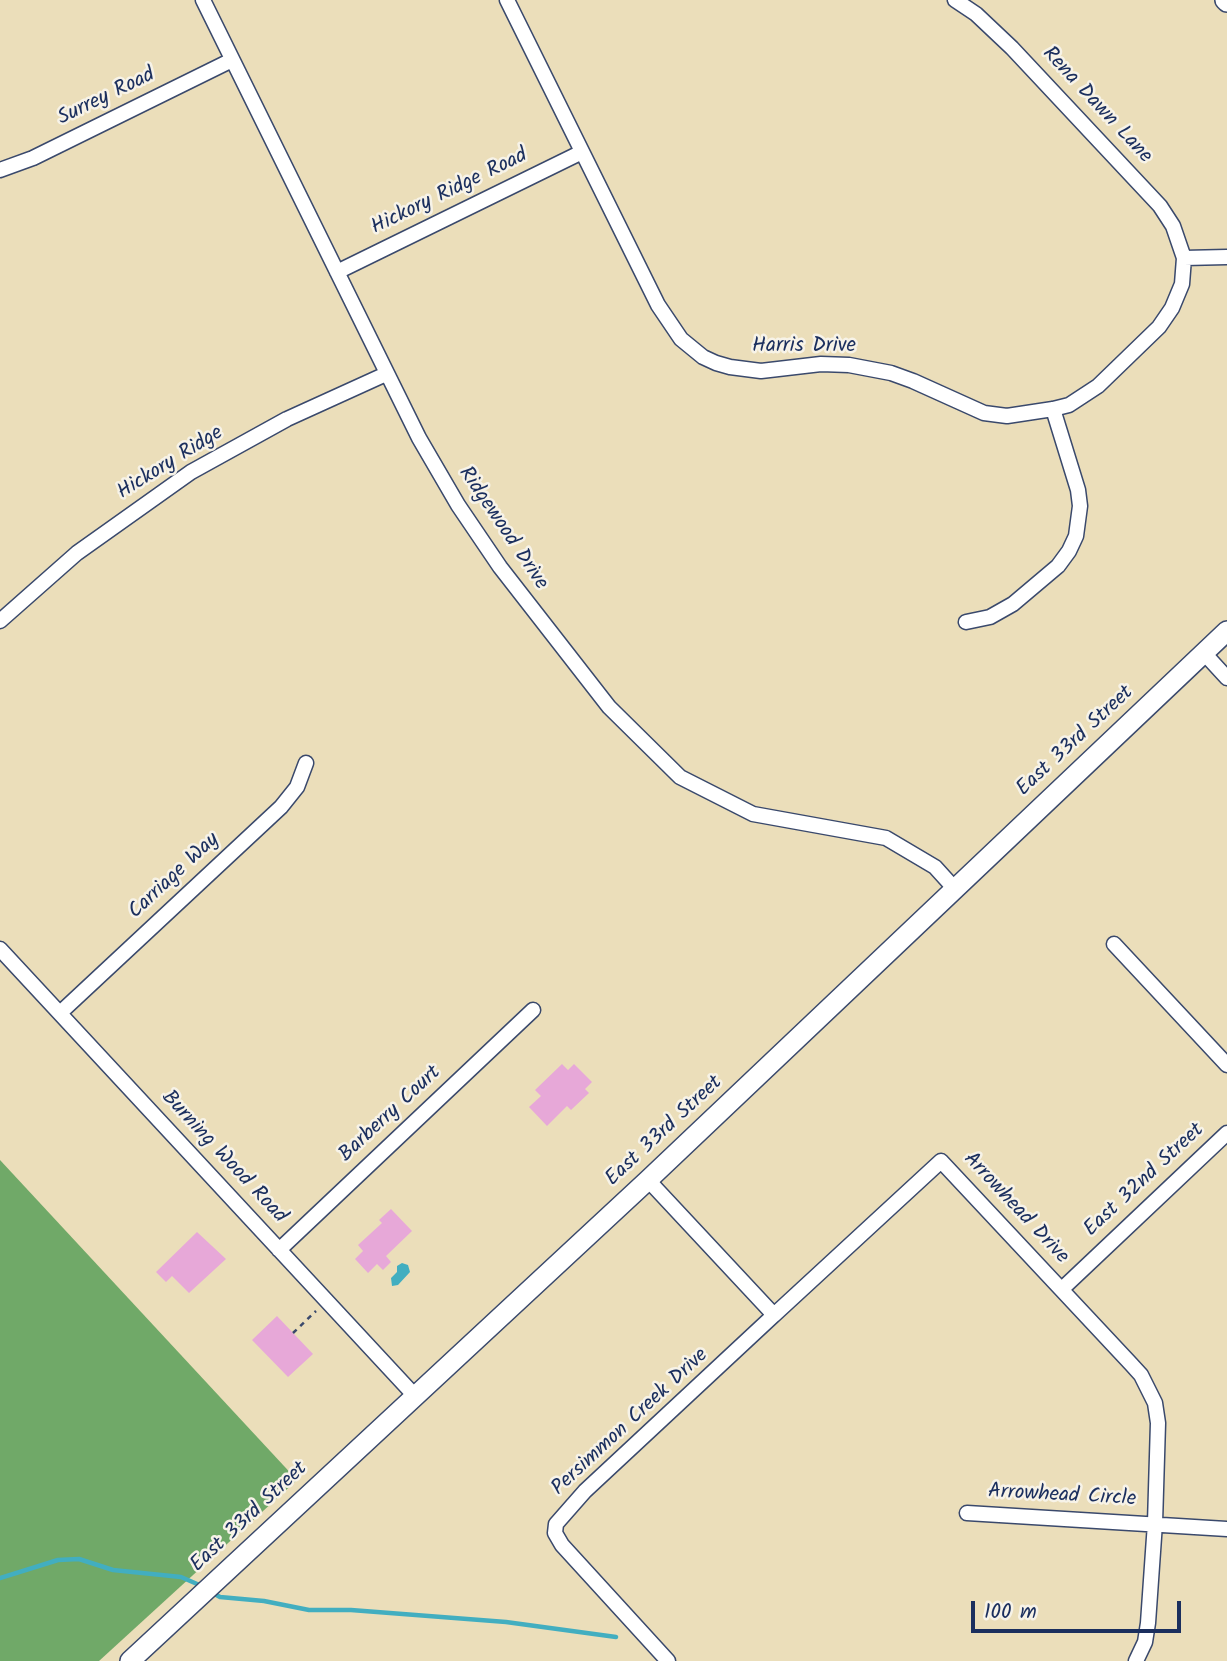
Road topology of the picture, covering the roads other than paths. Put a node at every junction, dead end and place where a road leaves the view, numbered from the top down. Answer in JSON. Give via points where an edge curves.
{"nodes":[{"id":1,"x":203,"y":0,"type":"edge"},
{"id":2,"x":507,"y":0,"type":"edge"},
{"id":3,"x":955,"y":0,"type":"edge"},
{"id":4,"x":232,"y":60,"type":"junction"},
{"id":5,"x":582,"y":152,"type":"junction"},
{"id":6,"x":0,"y":170,"type":"edge"},
{"id":7,"x":1227,"y":257,"type":"edge"},
{"id":8,"x":1184,"y":258,"type":"junction"},
{"id":9,"x":337,"y":272,"type":"junction"},
{"id":10,"x":386,"y":374,"type":"junction"},
{"id":11,"x":1053,"y":410,"type":"junction"},
{"id":12,"x":0,"y":621,"type":"edge"},
{"id":13,"x":966,"y":622,"type":"dead end"},
{"id":14,"x":1227,"y":631,"type":"edge"},
{"id":15,"x":1203,"y":653,"type":"junction"},
{"id":16,"x":1227,"y":678,"type":"edge"},
{"id":17,"x":306,"y":763,"type":"dead end"},
{"id":18,"x":954,"y":888,"type":"junction"},
{"id":19,"x":1114,"y":944,"type":"dead end"},
{"id":20,"x":0,"y":949,"type":"edge"},
{"id":21,"x":533,"y":1010,"type":"dead end"},
{"id":22,"x":60,"y":1013,"type":"junction"},
{"id":23,"x":1227,"y":1065,"type":"edge"},
{"id":24,"x":1227,"y":1133,"type":"edge"},
{"id":25,"x":648,"y":1180,"type":"junction"},
{"id":26,"x":279,"y":1250,"type":"junction"},
{"id":27,"x":1062,"y":1289,"type":"junction"},
{"id":28,"x":774,"y":1315,"type":"junction"},
{"id":29,"x":415,"y":1396,"type":"junction"},
{"id":30,"x":967,"y":1513,"type":"dead end"},
{"id":31,"x":1155,"y":1523,"type":"junction"},
{"id":32,"x":1227,"y":1529,"type":"edge"},
{"id":33,"x":130,"y":1661,"type":"edge"},
{"id":34,"x":668,"y":1661,"type":"edge"},
{"id":35,"x":1136,"y":1661,"type":"edge"}],
"edges":[{"from":1,"to":4,"type":"street","name":"Ridgewood Drive"},
{"from":2,"to":5,"type":"street","name":"Harris Drive"},
{"from":3,"to":8,"type":"street","name":"Rena Dawn Lane","via":[[1012,48],[1160,206],[1174,226]]},
{"from":4,"to":6,"type":"street","name":"Surrey Road"},
{"from":4,"to":9,"type":"street","name":"Ridgewood Drive"},
{"from":5,"to":9,"type":"street","name":"Hickory Ridge Road"},
{"from":5,"to":11,"type":"street","name":"Harris Drive","via":[[658,306],[681,339],[703,357],[761,371],[849,365],[913,381],[984,413],[1007,416]]},
{"from":7,"to":8,"type":"street"},
{"from":8,"to":11,"type":"street","name":"Harris Drive","via":[[1182,284],[1159,327],[1098,386]]},
{"from":9,"to":10,"type":"street","name":"Ridgewood Drive"},
{"from":10,"to":12,"type":"street","name":"Hickory Ridge","via":[[288,419],[191,472],[77,553]]},
{"from":10,"to":18,"type":"street","name":"Ridgewood Drive","via":[[458,505],[500,567],[609,708],[680,777],[753,814],[886,838],[935,867]]},
{"from":11,"to":13,"type":"street","via":[[1078,490],[1076,536],[1058,566],[1013,604],[990,617]]},
{"from":14,"to":15,"type":"street","name":"East 33rd Street"},
{"from":15,"to":16,"type":"street"},
{"from":15,"to":18,"type":"street","name":"East 33rd Street"},
{"from":17,"to":22,"type":"street","name":"Carriage Way","via":[[297,787],[281,807]]},
{"from":18,"to":25,"type":"street","name":"East 33rd Street"},
{"from":19,"to":23,"type":"street"},
{"from":20,"to":22,"type":"street","name":"Burning Wood Road"},
{"from":21,"to":26,"type":"street","name":"Barberry Court"},
{"from":22,"to":26,"type":"street","name":"Burning Wood Road"},
{"from":24,"to":27,"type":"street","name":"East 32nd Street"},
{"from":25,"to":28,"type":"street"},
{"from":25,"to":29,"type":"street","name":"East 33rd Street"},
{"from":26,"to":29,"type":"street","name":"Burning Wood Road"},
{"from":27,"to":28,"type":"street","name":"Arrowhead Drive","via":[[941,1160]]},
{"from":27,"to":31,"type":"street","name":"Arrowhead Drive","via":[[1141,1376],[1155,1403]]},
{"from":28,"to":34,"type":"street","name":"Persimmon Creek Drive","via":[[585,1491],[556,1524],[562,1545]]},
{"from":29,"to":33,"type":"street","name":"East 33rd Street"},
{"from":30,"to":31,"type":"street","name":"Arrowhead Circle"},
{"from":31,"to":32,"type":"street","name":"Arrowhead Circle"},
{"from":31,"to":35,"type":"street","name":"Arrowhead Drive","via":[[1148,1623]]}]}
